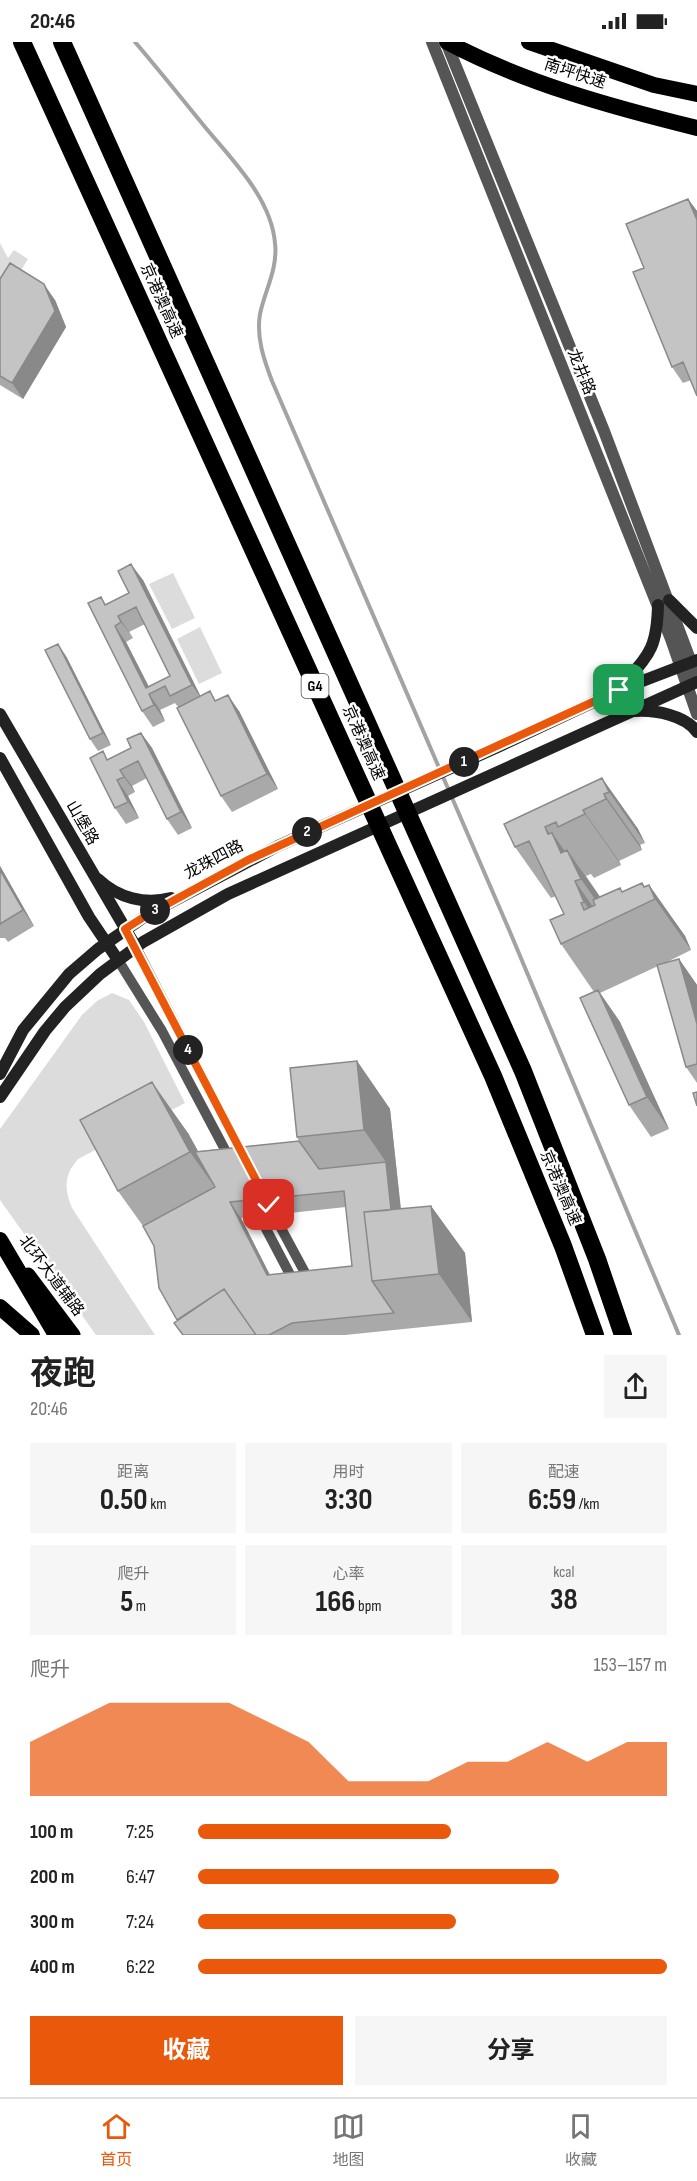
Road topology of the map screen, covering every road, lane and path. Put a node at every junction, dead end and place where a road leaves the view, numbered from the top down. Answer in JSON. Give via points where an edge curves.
{"nodes":[{"id":1,"x":22,"y":42,"type":"edge"},
{"id":2,"x":62,"y":42,"type":"edge"},
{"id":3,"x":75,"y":42,"type":"edge"},
{"id":4,"x":432,"y":42,"type":"edge"},
{"id":5,"x":447,"y":42,"type":"edge"},
{"id":6,"x":529,"y":42,"type":"edge"},
{"id":7,"x":697,"y":94,"type":"edge"},
{"id":8,"x":697,"y":128,"type":"edge"},
{"id":9,"x":217,"y":385,"type":"junction"},
{"id":10,"x":663,"y":602,"type":"junction"},
{"id":11,"x":697,"y":628,"type":"edge"},
{"id":12,"x":690,"y":662,"type":"edge"},
{"id":13,"x":694,"y":682,"type":"edge"},
{"id":14,"x":619,"y":690,"type":"junction"},
{"id":15,"x":0,"y":714,"type":"edge"},
{"id":16,"x":697,"y":714,"type":"edge"},
{"id":17,"x":623,"y":715,"type":"junction"},
{"id":18,"x":697,"y":732,"type":"edge"},
{"id":19,"x":0,"y":758,"type":"edge"},
{"id":20,"x":91,"y":872,"type":"junction"},
{"id":21,"x":187,"y":893,"type":"junction"},
{"id":22,"x":125,"y":929,"type":"junction"},
{"id":23,"x":106,"y":943,"type":"junction"},
{"id":24,"x":136,"y":947,"type":"junction"},
{"id":25,"x":118,"y":960,"type":"junction"},
{"id":26,"x":0,"y":1074,"type":"edge"},
{"id":27,"x":0,"y":1096,"type":"edge"},
{"id":28,"x":247,"y":1164,"type":"edge"},
{"id":29,"x":235,"y":1169,"type":"edge"},
{"id":30,"x":246,"y":1190,"type":"edge"},
{"id":31,"x":263,"y":1195,"type":"edge"},
{"id":32,"x":0,"y":1239,"type":"edge"},
{"id":33,"x":313,"y":1289,"type":"edge"},
{"id":34,"x":301,"y":1296,"type":"edge"},
{"id":35,"x":0,"y":1307,"type":"edge"},
{"id":36,"x":32,"y":1335,"type":"edge"},
{"id":37,"x":56,"y":1335,"type":"edge"},
{"id":38,"x":73,"y":1335,"type":"edge"},
{"id":39,"x":596,"y":1335,"type":"edge"},
{"id":40,"x":623,"y":1335,"type":"edge"}],
"edges":[{"from":1,"to":39,"type":"highway","name":"京港澳高速","number":"G4","via":[[493,1076],[564,1246]]},
{"from":2,"to":9,"type":"highway","name":"京港澳高速","number":"G4"},
{"from":3,"to":9,"type":"highway","via":[[207,335]]},
{"from":4,"to":10,"type":"street","name":"龙井路"},
{"from":5,"to":8,"type":"highway","name":"南坪快速","via":[[532,79]]},
{"from":5,"to":10,"type":"street","name":"龙井路","via":[[604,431]]},
{"from":6,"to":7,"type":"highway","name":"南坪快速","via":[[654,85]]},
{"from":9,"to":40,"type":"highway","name":"京港澳高速","number":"G4","via":[[523,1071]]},
{"from":10,"to":11,"type":"main road"},
{"from":10,"to":12,"type":"street","name":"龙井路"},
{"from":10,"to":14,"type":"main road","via":[[652,647]]},
{"from":12,"to":13,"type":"street","name":"龙井路"},
{"from":12,"to":14,"type":"main road","name":"龙珠四路"},
{"from":13,"to":16,"type":"street","name":"龙井路"},
{"from":13,"to":17,"type":"main road"},
{"from":14,"to":21,"type":"main road","name":"龙珠四路","via":[[248,860]]},
{"from":15,"to":20,"type":"main road","name":"山堡路"},
{"from":17,"to":18,"type":"main road","via":[[642,711],[663,713]]},
{"from":17,"to":24,"type":"main road","via":[[228,894]]},
{"from":19,"to":23,"type":"main road"},
{"from":20,"to":21,"type":"main road","via":[[116,892],[132,898],[162,900]]},
{"from":20,"to":22,"type":"main road","name":"山堡路"},
{"from":21,"to":22,"type":"main road","name":"龙珠四路"},
{"from":22,"to":23,"type":"main road","name":"龙珠四路"},
{"from":22,"to":24,"type":"main road","name":"山堡路"},
{"from":23,"to":25,"type":"main road"},
{"from":23,"to":26,"type":"main road","name":"龙珠四路","via":[[69,974],[37,1011]]},
{"from":24,"to":25,"type":"main road"},
{"from":24,"to":28,"type":"street"},
{"from":25,"to":27,"type":"main road","via":[[55,1018]]},
{"from":25,"to":29,"type":"street","via":[[162,1031]]},
{"from":30,"to":34,"type":"street"},
{"from":31,"to":33,"type":"street"},
{"from":32,"to":37,"type":"highway"},
{"from":32,"to":38,"type":"main road","name":"北环大道辅路"},
{"from":35,"to":36,"type":"highway"}]}
